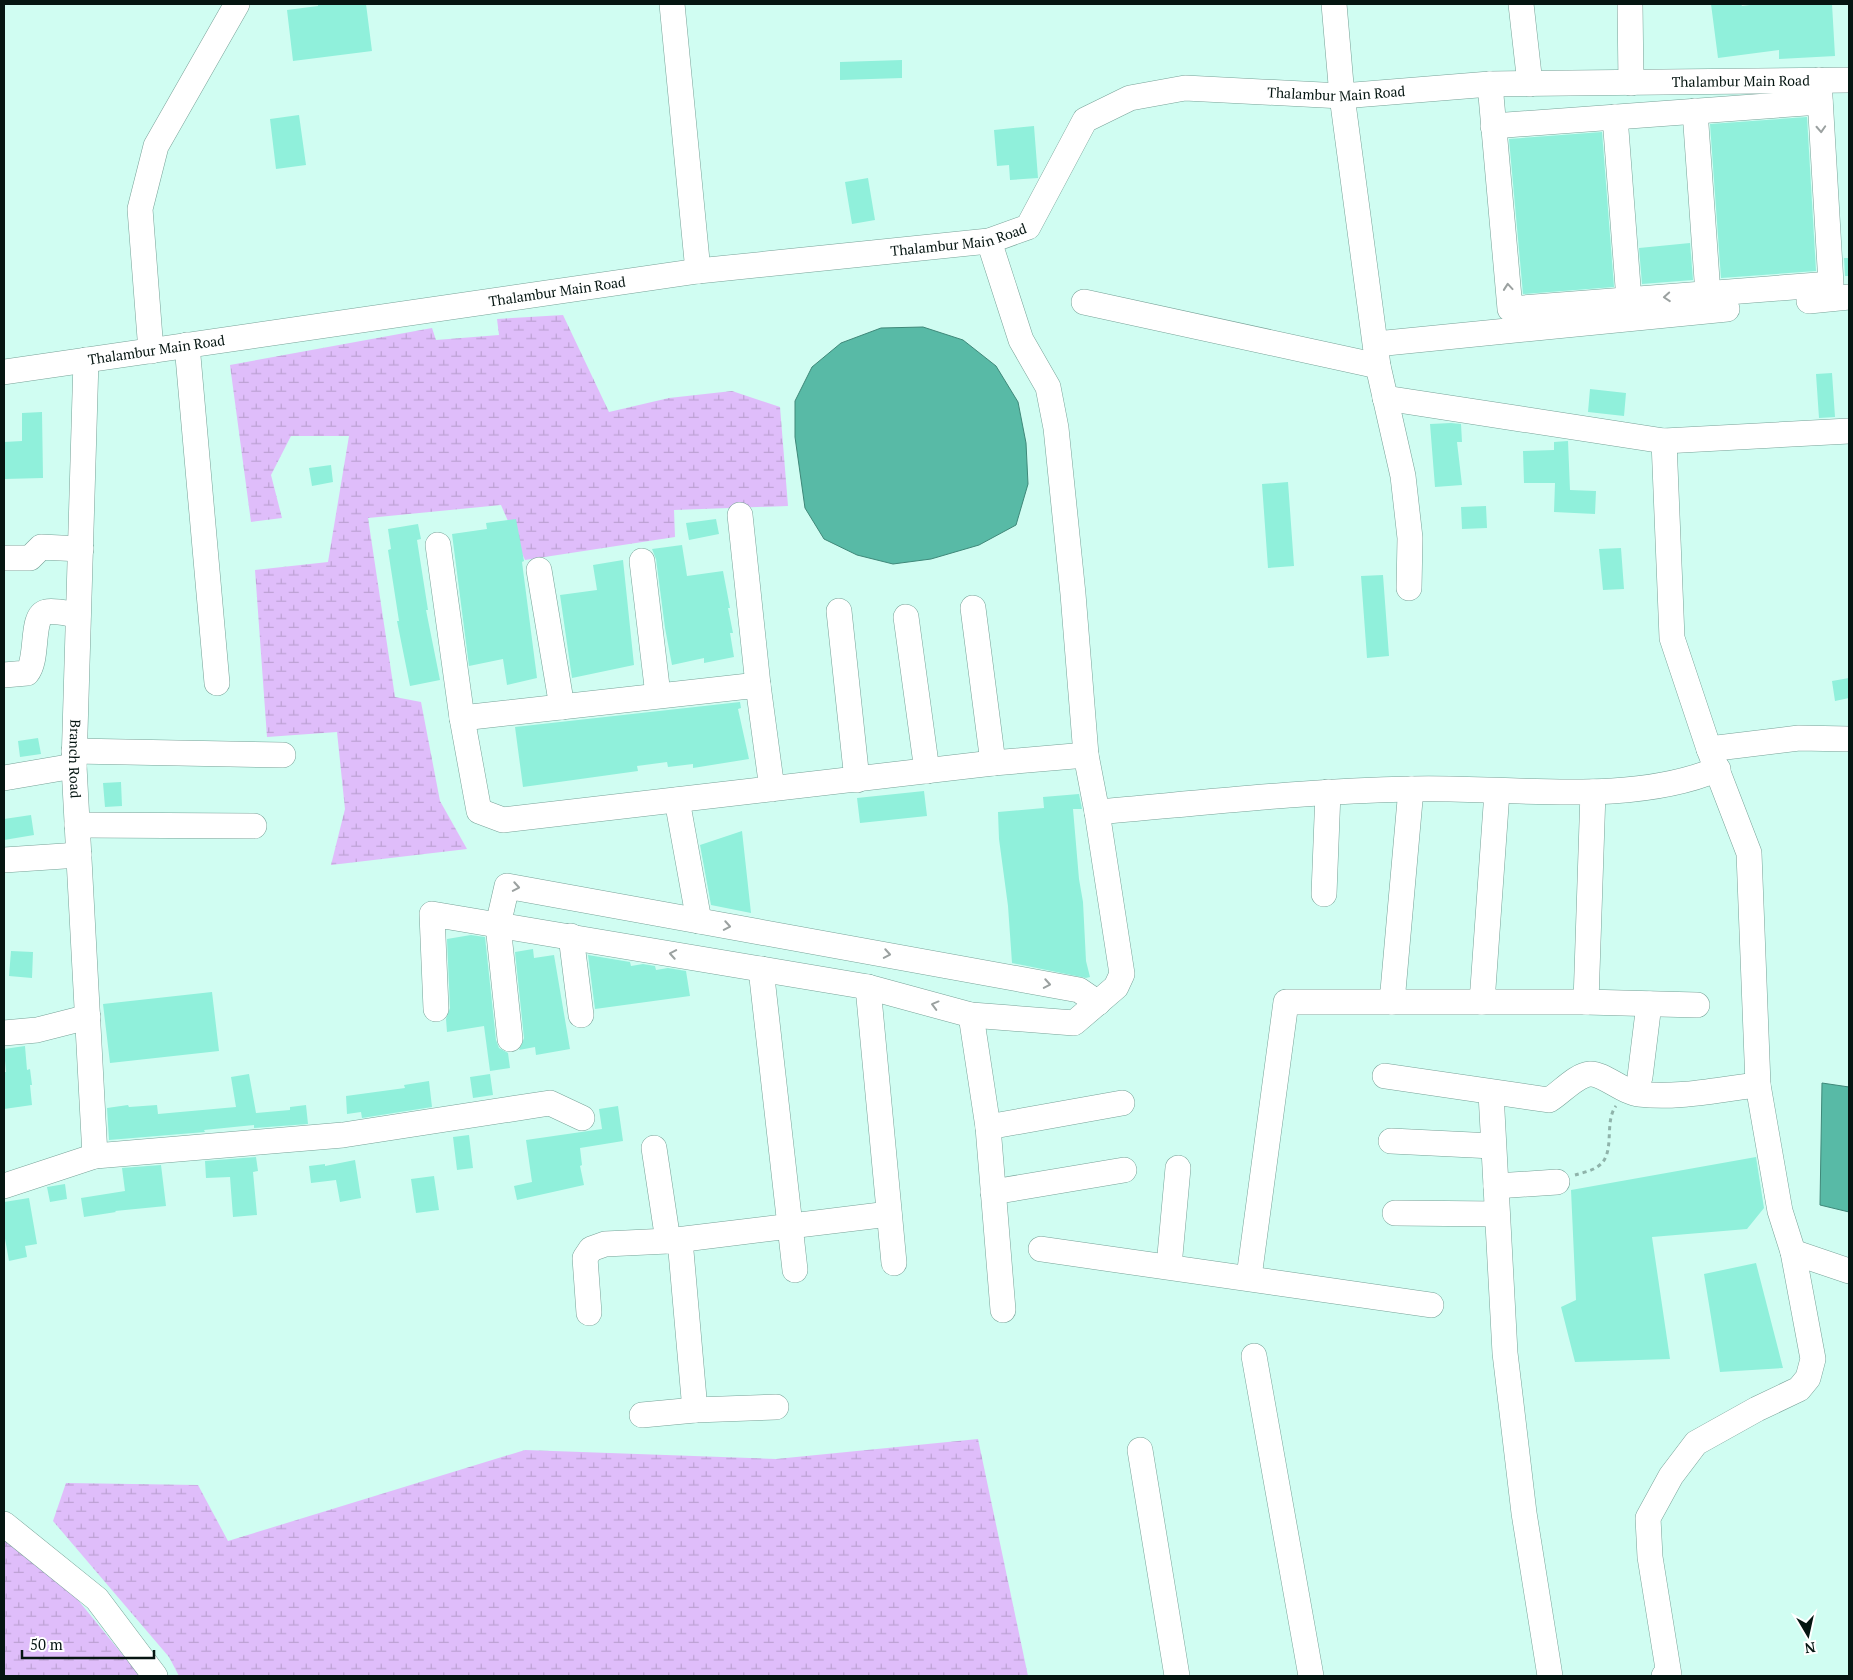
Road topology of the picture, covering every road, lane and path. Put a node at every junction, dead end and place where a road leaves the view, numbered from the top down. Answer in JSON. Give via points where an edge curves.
{"nodes":[{"id":1,"x":236,"y":4,"type":"edge"},
{"id":2,"x":672,"y":4,"type":"edge"},
{"id":3,"x":1334,"y":4,"type":"edge"},
{"id":4,"x":1521,"y":4,"type":"edge"},
{"id":5,"x":1630,"y":4,"type":"edge"},
{"id":6,"x":1849,"y":80,"type":"edge"},
{"id":7,"x":1631,"y":83,"type":"junction"},
{"id":8,"x":1490,"y":84,"type":"junction"},
{"id":9,"x":1530,"y":84,"type":"junction"},
{"id":10,"x":1819,"y":91,"type":"junction"},
{"id":11,"x":1342,"y":96,"type":"junction"},
{"id":12,"x":1695,"y":111,"type":"junction"},
{"id":13,"x":1614,"y":117,"type":"junction"},
{"id":14,"x":1494,"y":126,"type":"junction"},
{"id":15,"x":990,"y":241,"type":"junction"},
{"id":16,"x":698,"y":271,"type":"junction"},
{"id":17,"x":1708,"y":294,"type":"junction"},
{"id":18,"x":1849,"y":297,"type":"edge"},
{"id":19,"x":1630,"y":300,"type":"junction"},
{"id":20,"x":1084,"y":302,"type":"dead end"},
{"id":21,"x":187,"y":345,"type":"junction"},
{"id":22,"x":151,"y":351,"type":"junction"},
{"id":23,"x":1377,"y":355,"type":"junction"},
{"id":24,"x":86,"y":360,"type":"junction"},
{"id":25,"x":4,"y":372,"type":"edge"},
{"id":26,"x":1385,"y":398,"type":"junction"},
{"id":27,"x":1849,"y":431,"type":"edge"},
{"id":28,"x":1664,"y":441,"type":"junction"},
{"id":29,"x":740,"y":515,"type":"dead end"},
{"id":30,"x":438,"y":545,"type":"dead end"},
{"id":31,"x":80,"y":550,"type":"junction"},
{"id":32,"x":4,"y":558,"type":"edge"},
{"id":33,"x":642,"y":561,"type":"dead end"},
{"id":34,"x":539,"y":570,"type":"dead end"},
{"id":35,"x":1409,"y":588,"type":"dead end"},
{"id":36,"x":973,"y":608,"type":"dead end"},
{"id":37,"x":840,"y":611,"type":"dead end"},
{"id":38,"x":78,"y":615,"type":"junction"},
{"id":39,"x":906,"y":618,"type":"dead end"},
{"id":40,"x":4,"y":675,"type":"edge"},
{"id":41,"x":217,"y":683,"type":"dead end"},
{"id":42,"x":758,"y":686,"type":"junction"},
{"id":43,"x":658,"y":695,"type":"junction"},
{"id":44,"x":562,"y":707,"type":"junction"},
{"id":45,"x":462,"y":718,"type":"junction"},
{"id":46,"x":1849,"y":739,"type":"edge"},
{"id":47,"x":284,"y":755,"type":"dead end"},
{"id":48,"x":1086,"y":755,"type":"junction"},
{"id":49,"x":74,"y":759,"type":"junction"},
{"id":50,"x":1714,"y":759,"type":"junction"},
{"id":51,"x":993,"y":763,"type":"junction"},
{"id":52,"x":927,"y":771,"type":"junction"},
{"id":53,"x":4,"y":778,"type":"edge"},
{"id":54,"x":858,"y":780,"type":"junction"},
{"id":55,"x":772,"y":789,"type":"junction"},
{"id":56,"x":1411,"y":789,"type":"junction"},
{"id":57,"x":1328,"y":792,"type":"junction"},
{"id":58,"x":1497,"y":792,"type":"junction"},
{"id":59,"x":1593,"y":792,"type":"junction"},
{"id":60,"x":677,"y":800,"type":"junction"},
{"id":61,"x":1097,"y":812,"type":"junction"},
{"id":62,"x":77,"y":825,"type":"junction"},
{"id":63,"x":254,"y":826,"type":"dead end"},
{"id":64,"x":79,"y":855,"type":"junction"},
{"id":65,"x":4,"y":860,"type":"edge"},
{"id":66,"x":1324,"y":894,"type":"dead end"},
{"id":67,"x":700,"y":921,"type":"junction"},
{"id":68,"x":498,"y":925,"type":"junction"},
{"id":69,"x":571,"y":936,"type":"junction"},
{"id":70,"x":784,"y":936,"type":"junction"},
{"id":71,"x":771,"y":971,"type":"junction"},
{"id":72,"x":868,"y":987,"type":"junction"},
{"id":73,"x":1392,"y":1002,"type":"junction"},
{"id":74,"x":1482,"y":1002,"type":"junction"},
{"id":75,"x":1586,"y":1002,"type":"junction"},
{"id":76,"x":1098,"y":1003,"type":"junction"},
{"id":77,"x":1648,"y":1004,"type":"junction"},
{"id":78,"x":1697,"y":1005,"type":"dead end"},
{"id":79,"x":436,"y":1009,"type":"dead end"},
{"id":80,"x":581,"y":1015,"type":"dead end"},
{"id":81,"x":971,"y":1015,"type":"junction"},
{"id":82,"x":88,"y":1017,"type":"junction"},
{"id":83,"x":4,"y":1033,"type":"edge"},
{"id":84,"x":510,"y":1039,"type":"dead end"},
{"id":85,"x":1385,"y":1076,"type":"dead end"},
{"id":86,"x":1633,"y":1084,"type":"junction"},
{"id":87,"x":1758,"y":1084,"type":"junction"},
{"id":88,"x":1491,"y":1093,"type":"junction"},
{"id":89,"x":1122,"y":1104,"type":"dead end"},
{"id":90,"x":582,"y":1118,"type":"dead end"},
{"id":91,"x":988,"y":1126,"type":"junction"},
{"id":92,"x":1391,"y":1141,"type":"dead end"},
{"id":93,"x":1493,"y":1146,"type":"junction"},
{"id":94,"x":654,"y":1148,"type":"dead end"},
{"id":95,"x":95,"y":1156,"type":"junction"},
{"id":96,"x":1178,"y":1168,"type":"dead end"},
{"id":97,"x":1124,"y":1170,"type":"dead end"},
{"id":98,"x":1557,"y":1182,"type":"joint"},
{"id":99,"x":4,"y":1186,"type":"edge"},
{"id":100,"x":1496,"y":1186,"type":"junction"},
{"id":101,"x":993,"y":1192,"type":"junction"},
{"id":102,"x":1394,"y":1212,"type":"dead end"},
{"id":103,"x":889,"y":1214,"type":"junction"},
{"id":104,"x":1497,"y":1214,"type":"junction"},
{"id":105,"x":790,"y":1228,"type":"junction"},
{"id":106,"x":674,"y":1240,"type":"junction"},
{"id":107,"x":1041,"y":1249,"type":"dead end"},
{"id":108,"x":1793,"y":1252,"type":"junction"},
{"id":109,"x":894,"y":1263,"type":"dead end"},
{"id":110,"x":1169,"y":1266,"type":"junction"},
{"id":111,"x":794,"y":1270,"type":"dead end"},
{"id":112,"x":1849,"y":1271,"type":"edge"},
{"id":113,"x":1249,"y":1277,"type":"junction"},
{"id":114,"x":1431,"y":1305,"type":"dead end"},
{"id":115,"x":1003,"y":1310,"type":"dead end"},
{"id":116,"x":589,"y":1313,"type":"dead end"},
{"id":117,"x":1254,"y":1356,"type":"dead end"},
{"id":118,"x":776,"y":1407,"type":"dead end"},
{"id":119,"x":695,"y":1410,"type":"junction"},
{"id":120,"x":642,"y":1415,"type":"dead end"},
{"id":121,"x":1140,"y":1450,"type":"dead end"},
{"id":122,"x":4,"y":1524,"type":"edge"},
{"id":123,"x":155,"y":1676,"type":"edge"},
{"id":124,"x":1177,"y":1676,"type":"edge"},
{"id":125,"x":1311,"y":1676,"type":"edge"},
{"id":126,"x":1550,"y":1676,"type":"edge"},
{"id":127,"x":1664,"y":1676,"type":"edge"}],
"edges":[{"from":1,"to":22,"type":"street","via":[[156,146],[140,209]]},
{"from":2,"to":16,"type":"street"},
{"from":3,"to":11,"type":"street"},
{"from":4,"to":9,"type":"street"},
{"from":5,"to":7,"type":"street"},
{"from":6,"to":10,"type":"street","name":"Thalambur Main Road"},
{"from":7,"to":9,"type":"street","name":"Thalambur Main Road"},
{"from":7,"to":10,"type":"street","name":"Thalambur Main Road"},
{"from":8,"to":9,"type":"street","name":"Thalambur Main Road"},
{"from":8,"to":11,"type":"street","name":"Thalambur Main Road"},
{"from":8,"to":14,"type":"street"},
{"from":10,"to":12,"type":"street"},
{"from":10,"to":17,"type":"street","one_way":true,"via":[[1831,284]]},
{"from":11,"to":15,"type":"street","name":"Thalambur Main Road","via":[[1185,88],[1130,98],[1085,120],[1028,227]]},
{"from":11,"to":23,"type":"street"},
{"from":12,"to":13,"type":"street"},
{"from":12,"to":17,"type":"street"},
{"from":13,"to":14,"type":"street"},
{"from":13,"to":19,"type":"street"},
{"from":19,"to":14,"type":"street","one_way":true,"via":[[1510,309]]},
{"from":15,"to":16,"type":"street","name":"Thalambur Main Road"},
{"from":15,"to":48,"type":"street","via":[[1020,340],[1048,387],[1056,428]]},
{"from":16,"to":21,"type":"street","name":"Thalambur Main Road"},
{"from":17,"to":19,"type":"street","one_way":true},
{"from":18,"to":23,"type":"street"},
{"from":20,"to":23,"type":"street"},
{"from":21,"to":22,"type":"street","name":"Thalambur Main Road"},
{"from":21,"to":41,"type":"street"},
{"from":22,"to":24,"type":"street","name":"Thalambur Main Road"},
{"from":23,"to":26,"type":"street"},
{"from":24,"to":25,"type":"street","name":"Thalambur Main Road"},
{"from":24,"to":31,"type":"street","name":"Branch Road"},
{"from":26,"to":28,"type":"street"},
{"from":26,"to":35,"type":"street","via":[[1403,476],[1410,538]]},
{"from":27,"to":28,"type":"street"},
{"from":28,"to":50,"type":"street","via":[[1672,638]]},
{"from":29,"to":42,"type":"street"},
{"from":30,"to":45,"type":"street"},
{"from":31,"to":32,"type":"street","via":[[41,547],[30,558]]},
{"from":31,"to":38,"type":"street","name":"Branch Road"},
{"from":33,"to":43,"type":"street"},
{"from":34,"to":44,"type":"street"},
{"from":36,"to":51,"type":"street"},
{"from":37,"to":54,"type":"street"},
{"from":38,"to":40,"type":"street","via":[[46,612],[39,616],[33,666],[27,673]]},
{"from":38,"to":49,"type":"street","name":"Branch Road"},
{"from":39,"to":52,"type":"street"},
{"from":42,"to":43,"type":"street"},
{"from":42,"to":55,"type":"street"},
{"from":43,"to":44,"type":"street"},
{"from":44,"to":45,"type":"street"},
{"from":45,"to":60,"type":"street","via":[[479,811],[492,817],[510,820]]},
{"from":46,"to":50,"type":"street","via":[[1799,738]]},
{"from":47,"to":49,"type":"street"},
{"from":48,"to":51,"type":"street"},
{"from":48,"to":61,"type":"street"},
{"from":49,"to":53,"type":"street"},
{"from":49,"to":62,"type":"street","name":"Branch Road"},
{"from":50,"to":59,"type":"street","via":[[1698,777],[1666,785]]},
{"from":50,"to":87,"type":"street","via":[[1748,853]]},
{"from":51,"to":52,"type":"street"},
{"from":52,"to":54,"type":"street"},
{"from":54,"to":55,"type":"street"},
{"from":55,"to":60,"type":"street"},
{"from":56,"to":57,"type":"street"},
{"from":56,"to":58,"type":"street"},
{"from":56,"to":73,"type":"street"},
{"from":57,"to":61,"type":"street"},
{"from":57,"to":66,"type":"street"},
{"from":58,"to":59,"type":"street"},
{"from":58,"to":74,"type":"street"},
{"from":59,"to":75,"type":"street"},
{"from":60,"to":67,"type":"street"},
{"from":61,"to":76,"type":"street","via":[[1122,974],[1116,987]]},
{"from":62,"to":63,"type":"street"},
{"from":62,"to":64,"type":"street","name":"Branch Road"},
{"from":64,"to":65,"type":"street"},
{"from":64,"to":82,"type":"street","name":"Branch Road"},
{"from":68,"to":67,"type":"street","one_way":true,"via":[[507,886]]},
{"from":67,"to":70,"type":"street","one_way":true},
{"from":68,"to":69,"type":"street"},
{"from":68,"to":79,"type":"street","via":[[432,914]]},
{"from":68,"to":84,"type":"street"},
{"from":71,"to":69,"type":"street","one_way":true},
{"from":69,"to":80,"type":"street"},
{"from":70,"to":71,"type":"street"},
{"from":70,"to":76,"type":"street","one_way":true,"via":[[1080,990]]},
{"from":71,"to":72,"type":"street"},
{"from":71,"to":105,"type":"street"},
{"from":81,"to":72,"type":"street","one_way":true},
{"from":72,"to":103,"type":"street"},
{"from":73,"to":74,"type":"street"},
{"from":73,"to":113,"type":"street","via":[[1286,1002]]},
{"from":74,"to":75,"type":"street"},
{"from":75,"to":77,"type":"street"},
{"from":76,"to":81,"type":"street","via":[[1074,1022]]},
{"from":77,"to":78,"type":"street"},
{"from":77,"to":86,"type":"street"},
{"from":81,"to":91,"type":"street"},
{"from":82,"to":83,"type":"street","via":[[37,1030]]},
{"from":82,"to":95,"type":"street","name":"Branch Road"},
{"from":85,"to":88,"type":"street"},
{"from":86,"to":87,"type":"street","via":[[1638,1094],[1666,1096]]},
{"from":86,"to":88,"type":"street","via":[[1593,1073],[1584,1075],[1549,1100]]},
{"from":86,"to":98,"type":"path","via":[[1610,1114],[1608,1154],[1598,1167]]},
{"from":87,"to":108,"type":"street","via":[[1780,1211]]},
{"from":88,"to":93,"type":"street"},
{"from":89,"to":91,"type":"street"},
{"from":90,"to":95,"type":"street","via":[[550,1103],[343,1135]]},
{"from":91,"to":101,"type":"street"},
{"from":92,"to":93,"type":"street"},
{"from":93,"to":100,"type":"street"},
{"from":94,"to":106,"type":"street"},
{"from":95,"to":99,"type":"street"},
{"from":96,"to":110,"type":"street"},
{"from":97,"to":101,"type":"street"},
{"from":98,"to":100,"type":"street"},
{"from":100,"to":104,"type":"street"},
{"from":101,"to":115,"type":"street"},
{"from":102,"to":104,"type":"street"},
{"from":103,"to":105,"type":"street"},
{"from":103,"to":109,"type":"street"},
{"from":104,"to":126,"type":"street","via":[[1504,1353],[1524,1513]]},
{"from":105,"to":106,"type":"street"},
{"from":105,"to":111,"type":"street"},
{"from":106,"to":116,"type":"street","via":[[606,1244],[591,1248],[586,1258]]},
{"from":106,"to":119,"type":"street"},
{"from":107,"to":110,"type":"street"},
{"from":108,"to":112,"type":"street"},
{"from":108,"to":127,"type":"street","via":[[1813,1360],[1808,1378],[1799,1389],[1696,1443],[1671,1476],[1648,1518],[1650,1558],[1669,1675]]},
{"from":110,"to":113,"type":"street"},
{"from":113,"to":114,"type":"street"},
{"from":117,"to":125,"type":"street"},
{"from":118,"to":119,"type":"street"},
{"from":119,"to":120,"type":"street"},
{"from":121,"to":124,"type":"street"},
{"from":122,"to":123,"type":"street","via":[[97,1600]]}]}
